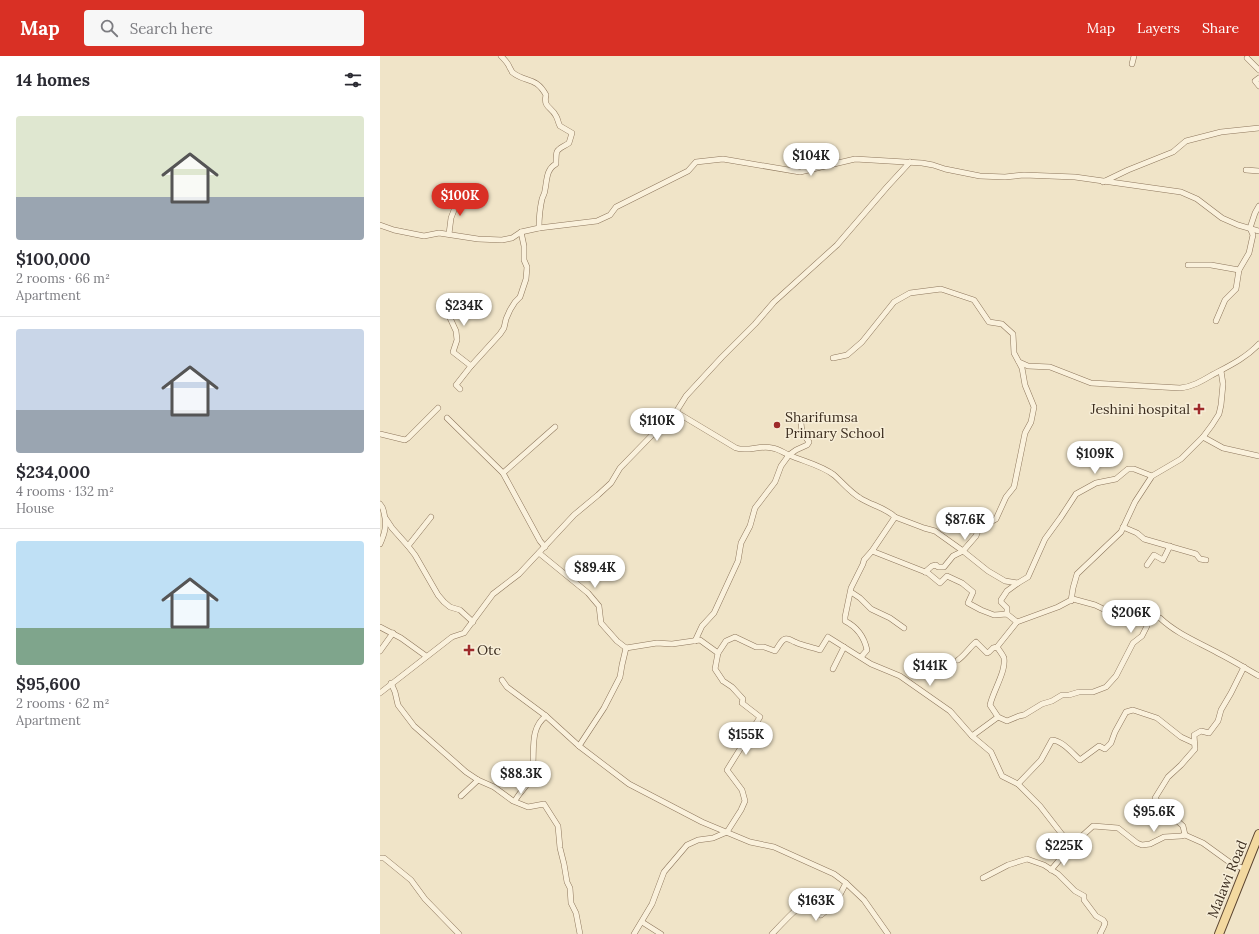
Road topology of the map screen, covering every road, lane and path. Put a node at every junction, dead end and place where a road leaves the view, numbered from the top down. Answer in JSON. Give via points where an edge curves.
{"nodes":[{"id":1,"x":501,"y":56,"type":"edge"},
{"id":2,"x":1134,"y":56,"type":"edge"},
{"id":3,"x":1247,"y":58,"type":"dead end"},
{"id":4,"x":1132,"y":64,"type":"dead end"},
{"id":5,"x":1259,"y":70,"type":"edge"},
{"id":6,"x":1259,"y":78,"type":"edge"},
{"id":7,"x":1259,"y":86,"type":"edge"},
{"id":8,"x":1259,"y":128,"type":"edge"},
{"id":9,"x":910,"y":162,"type":"junction"},
{"id":10,"x":1246,"y":170,"type":"dead end"},
{"id":11,"x":1259,"y":171,"type":"edge"},
{"id":12,"x":1103,"y":182,"type":"junction"},
{"id":13,"x":468,"y":197,"type":"dead end"},
{"id":14,"x":1259,"y":206,"type":"edge"},
{"id":15,"x":380,"y":224,"type":"edge"},
{"id":16,"x":539,"y":228,"type":"junction"},
{"id":17,"x":1250,"y":228,"type":"junction"},
{"id":18,"x":1259,"y":231,"type":"edge"},
{"id":19,"x":521,"y":232,"type":"junction"},
{"id":20,"x":449,"y":234,"type":"junction"},
{"id":21,"x":1188,"y":265,"type":"dead end"},
{"id":22,"x":1239,"y":270,"type":"junction"},
{"id":23,"x":452,"y":297,"type":"dead end"},
{"id":24,"x":1216,"y":321,"type":"dead end"},
{"id":25,"x":1259,"y":344,"type":"edge"},
{"id":26,"x":833,"y":358,"type":"dead end"},
{"id":27,"x":1019,"y":362,"type":"junction"},
{"id":28,"x":471,"y":366,"type":"junction"},
{"id":29,"x":1221,"y":371,"type":"junction"},
{"id":30,"x":460,"y":389,"type":"dead end"},
{"id":31,"x":438,"y":408,"type":"dead end"},
{"id":32,"x":676,"y":412,"type":"junction"},
{"id":33,"x":447,"y":418,"type":"dead end"},
{"id":34,"x":801,"y":423,"type":"dead end"},
{"id":35,"x":555,"y":427,"type":"dead end"},
{"id":36,"x":380,"y":434,"type":"edge"},
{"id":37,"x":1203,"y":437,"type":"junction"},
{"id":38,"x":789,"y":455,"type":"junction"},
{"id":39,"x":1259,"y":456,"type":"edge"},
{"id":40,"x":503,"y":473,"type":"junction"},
{"id":41,"x":1152,"y":476,"type":"junction"},
{"id":42,"x":380,"y":504,"type":"edge"},
{"id":43,"x":431,"y":517,"type":"dead end"},
{"id":44,"x":895,"y":517,"type":"junction"},
{"id":45,"x":386,"y":519,"type":"junction"},
{"id":46,"x":1124,"y":527,"type":"junction"},
{"id":47,"x":380,"y":544,"type":"edge"},
{"id":48,"x":408,"y":546,"type":"junction"},
{"id":49,"x":1170,"y":546,"type":"junction"},
{"id":50,"x":545,"y":547,"type":"junction"},
{"id":51,"x":872,"y":551,"type":"junction"},
{"id":52,"x":963,"y":551,"type":"junction"},
{"id":53,"x":539,"y":553,"type":"junction"},
{"id":54,"x":1206,"y":560,"type":"dead end"},
{"id":55,"x":1147,"y":565,"type":"dead end"},
{"id":56,"x":925,"y":572,"type":"junction"},
{"id":57,"x":1018,"y":583,"type":"junction"},
{"id":58,"x":851,"y":592,"type":"junction"},
{"id":59,"x":1070,"y":601,"type":"junction"},
{"id":60,"x":1007,"y":614,"type":"junction"},
{"id":61,"x":472,"y":622,"type":"junction"},
{"id":62,"x":1017,"y":622,"type":"junction"},
{"id":63,"x":1145,"y":622,"type":"junction"},
{"id":64,"x":380,"y":627,"type":"edge"},
{"id":65,"x":904,"y":628,"type":"dead end"},
{"id":66,"x":393,"y":633,"type":"junction"},
{"id":67,"x":695,"y":641,"type":"junction"},
{"id":68,"x":844,"y":647,"type":"junction"},
{"id":69,"x":997,"y":647,"type":"junction"},
{"id":70,"x":626,"y":648,"type":"junction"},
{"id":71,"x":380,"y":651,"type":"edge"},
{"id":72,"x":718,"y":653,"type":"junction"},
{"id":73,"x":426,"y":656,"type":"junction"},
{"id":74,"x":861,"y":657,"type":"junction"},
{"id":75,"x":958,"y":660,"type":"dead end"},
{"id":76,"x":1244,"y":667,"type":"junction"},
{"id":77,"x":833,"y":669,"type":"dead end"},
{"id":78,"x":1259,"y":676,"type":"edge"},
{"id":79,"x":502,"y":680,"type":"dead end"},
{"id":80,"x":391,"y":683,"type":"junction"},
{"id":81,"x":380,"y":693,"type":"edge"},
{"id":82,"x":546,"y":716,"type":"junction"},
{"id":83,"x":998,"y":717,"type":"junction"},
{"id":84,"x":972,"y":736,"type":"junction"},
{"id":85,"x":1194,"y":743,"type":"junction"},
{"id":86,"x":579,"y":746,"type":"junction"},
{"id":87,"x":478,"y":780,"type":"junction"},
{"id":88,"x":1018,"y":784,"type":"junction"},
{"id":89,"x":461,"y":796,"type":"dead end"},
{"id":90,"x":515,"y":801,"type":"junction"},
{"id":91,"x":727,"y":832,"type":"junction"},
{"id":92,"x":1259,"y":834,"type":"edge"},
{"id":93,"x":1185,"y":835,"type":"junction"},
{"id":94,"x":1071,"y":846,"type":"junction"},
{"id":95,"x":380,"y":858,"type":"edge"},
{"id":96,"x":1245,"y":869,"type":"junction"},
{"id":97,"x":1051,"y":870,"type":"junction"},
{"id":98,"x":983,"y":878,"type":"dead end"},
{"id":99,"x":846,"y":883,"type":"junction"},
{"id":100,"x":642,"y":922,"type":"junction"},
{"id":101,"x":459,"y":934,"type":"edge"},
{"id":102,"x":580,"y":934,"type":"edge"},
{"id":103,"x":634,"y":934,"type":"edge"},
{"id":104,"x":661,"y":934,"type":"edge"},
{"id":105,"x":772,"y":934,"type":"edge"},
{"id":106,"x":888,"y":934,"type":"edge"},
{"id":107,"x":1100,"y":934,"type":"edge"},
{"id":108,"x":1219,"y":934,"type":"edge"}],
"edges":[{"from":1,"to":16,"type":"street","via":[[512,72],[541,87],[546,96],[547,106],[557,116],[560,126],[572,133],[569,143],[555,153],[556,164],[546,178]]},
{"from":2,"to":4,"type":"street"},
{"from":3,"to":5,"type":"street"},
{"from":6,"to":7,"type":"street","via":[[1255,82]]},
{"from":8,"to":12,"type":"street","via":[[1221,132],[1186,142],[1173,152]]},
{"from":9,"to":12,"type":"street","via":[[980,176],[1075,177]]},
{"from":9,"to":16,"type":"street","via":[[855,159],[800,172],[723,159],[708,159],[696,162],[688,171],[616,207],[610,215],[597,221]]},
{"from":9,"to":32,"type":"street","via":[[837,245],[774,302],[722,357],[686,396]]},
{"from":10,"to":11,"type":"street"},
{"from":12,"to":17,"type":"street","via":[[1181,192],[1197,199],[1222,218],[1238,226]]},
{"from":13,"to":20,"type":"street","via":[[456,205],[450,218]]},
{"from":14,"to":17,"type":"street"},
{"from":15,"to":20,"type":"street","via":[[394,230],[424,236]]},
{"from":16,"to":19,"type":"street"},
{"from":17,"to":18,"type":"street"},
{"from":17,"to":22,"type":"street","via":[[1253,235],[1249,253]]},
{"from":19,"to":20,"type":"street","via":[[512,238],[502,240]]},
{"from":19,"to":28,"type":"street","via":[[527,267],[520,297],[510,310],[500,334]]},
{"from":21,"to":22,"type":"street"},
{"from":22,"to":24,"type":"street","via":[[1236,289],[1226,300]]},
{"from":23,"to":28,"type":"street","via":[[456,302],[450,318],[457,340],[453,352]]},
{"from":25,"to":29,"type":"street"},
{"from":26,"to":27,"type":"street","via":[[847,355],[862,342],[894,302],[910,293],[941,289],[974,300],[989,322],[1002,324],[1009,329],[1013,334],[1014,353]]},
{"from":27,"to":29,"type":"street","via":[[1028,366],[1050,367],[1091,383],[1159,388],[1189,387]]},
{"from":27,"to":52,"type":"street","via":[[1034,407],[1031,422],[1025,433],[1014,487],[1006,497],[996,519],[979,528],[976,536]]},
{"from":28,"to":30,"type":"street","via":[[456,385]]},
{"from":29,"to":37,"type":"street","via":[[1223,384],[1219,414]]},
{"from":31,"to":36,"type":"street","via":[[405,440]]},
{"from":32,"to":38,"type":"street","via":[[736,448],[766,446]]},
{"from":32,"to":50,"type":"street","via":[[620,468],[611,483],[574,515]]},
{"from":33,"to":40,"type":"street"},
{"from":34,"to":38,"type":"street","via":[[802,432],[809,442]]},
{"from":35,"to":40,"type":"street"},
{"from":37,"to":39,"type":"street","via":[[1223,448]]},
{"from":37,"to":41,"type":"street","via":[[1181,459]]},
{"from":38,"to":44,"type":"street","via":[[813,463],[834,475],[859,498]]},
{"from":38,"to":67,"type":"street","via":[[781,466],[775,482],[755,508],[750,526],[741,543],[738,561],[714,612],[702,626]]},
{"from":40,"to":50,"type":"street"},
{"from":41,"to":46,"type":"street","via":[[1135,502]]},
{"from":41,"to":57,"type":"street","via":[[1128,469],[1116,479],[1096,483],[1076,494],[1045,539],[1028,577]]},
{"from":42,"to":45,"type":"street"},
{"from":43,"to":48,"type":"street"},
{"from":44,"to":51,"type":"street"},
{"from":44,"to":52,"type":"street","via":[[935,531]]},
{"from":45,"to":47,"type":"street","via":[[386,528]]},
{"from":45,"to":48,"type":"street"},
{"from":46,"to":49,"type":"street","via":[[1144,539]]},
{"from":46,"to":59,"type":"street","via":[[1077,574]]},
{"from":48,"to":61,"type":"street","via":[[438,595]]},
{"from":49,"to":54,"type":"street"},
{"from":49,"to":55,"type":"street","via":[[1163,560],[1154,555]]},
{"from":50,"to":53,"type":"street"},
{"from":51,"to":56,"type":"street"},
{"from":51,"to":58,"type":"street","via":[[864,560]]},
{"from":52,"to":56,"type":"street","via":[[953,556],[944,567],[932,566]]},
{"from":52,"to":57,"type":"street","via":[[1005,581]]},
{"from":53,"to":61,"type":"street","via":[[519,574],[493,594]]},
{"from":53,"to":70,"type":"street","via":[[588,593],[599,606],[600,623]]},
{"from":56,"to":60,"type":"street","via":[[940,583],[947,576],[962,583],[973,592],[968,603],[981,610],[994,615]]},
{"from":57,"to":60,"type":"street","via":[[1007,591],[1001,600],[1007,608]]},
{"from":58,"to":65,"type":"street","via":[[872,609]]},
{"from":58,"to":74,"type":"street","via":[[845,620],[854,626],[865,641],[866,650]]},
{"from":59,"to":62,"type":"street"},
{"from":59,"to":63,"type":"street","via":[[1073,599],[1095,605],[1120,617]]},
{"from":60,"to":62,"type":"street"},
{"from":61,"to":73,"type":"street","via":[[464,633],[452,637]]},
{"from":62,"to":69,"type":"street"},
{"from":63,"to":76,"type":"street","via":[[1151,617],[1160,618],[1184,636]]},
{"from":63,"to":83,"type":"street","via":[[1147,626],[1142,636],[1133,644],[1116,676],[1106,687],[1093,692],[1062,696],[1007,721]]},
{"from":64,"to":66,"type":"street"},
{"from":66,"to":71,"type":"street"},
{"from":66,"to":73,"type":"street"},
{"from":67,"to":70,"type":"street"},
{"from":67,"to":72,"type":"street","via":[[700,640]]},
{"from":68,"to":72,"type":"street","via":[[828,637],[820,650],[785,639],[775,651],[764,647],[756,648],[735,637],[726,641]]},
{"from":68,"to":74,"type":"street"},
{"from":68,"to":77,"type":"street"},
{"from":69,"to":75,"type":"street","via":[[987,652],[976,642]]},
{"from":69,"to":83,"type":"street","via":[[1004,657],[1002,673],[990,705]]},
{"from":70,"to":86,"type":"street","via":[[620,677],[604,708]]},
{"from":72,"to":91,"type":"street","via":[[715,670],[743,699],[742,703],[760,717],[727,770],[742,790],[745,801]]},
{"from":73,"to":80,"type":"street"},
{"from":74,"to":84,"type":"street","via":[[900,676],[950,711]]},
{"from":76,"to":78,"type":"street"},
{"from":76,"to":85,"type":"street","via":[[1221,710],[1218,721],[1209,732],[1194,735]]},
{"from":79,"to":82,"type":"street","via":[[507,687]]},
{"from":80,"to":81,"type":"street"},
{"from":80,"to":87,"type":"street","via":[[398,705],[414,726]]},
{"from":82,"to":86,"type":"street"},
{"from":82,"to":90,"type":"street","via":[[539,722],[535,732],[534,772]]},
{"from":83,"to":84,"type":"street"},
{"from":84,"to":88,"type":"street","via":[[991,752],[1002,776]]},
{"from":85,"to":88,"type":"street","via":[[1180,737],[1157,718],[1132,710],[1126,712],[1111,743],[1105,749],[1099,746],[1080,760],[1066,747],[1052,740],[1041,760]]},
{"from":85,"to":93,"type":"street","via":[[1195,749],[1168,777],[1155,798],[1183,826]]},
{"from":86,"to":91,"type":"street","via":[[629,784],[702,822]]},
{"from":87,"to":89,"type":"street"},
{"from":87,"to":90,"type":"street"},
{"from":88,"to":94,"type":"street","via":[[1040,806]]},
{"from":90,"to":102,"type":"street","via":[[528,807],[544,804],[558,826],[571,903],[576,913]]},
{"from":91,"to":99,"type":"street","via":[[750,842],[774,847],[834,874]]},
{"from":91,"to":100,"type":"street","via":[[686,846],[664,872]]},
{"from":92,"to":96,"type":"main road","name":"Malawi Road"},
{"from":93,"to":94,"type":"street","via":[[1164,837],[1142,845],[1118,828],[1093,826]]},
{"from":93,"to":96,"type":"street","via":[[1203,843],[1232,864]]},
{"from":94,"to":97,"type":"street"},
{"from":95,"to":101,"type":"street","via":[[384,858],[411,880],[425,899]]},
{"from":96,"to":108,"type":"main road","name":"Malawi Road"},
{"from":97,"to":98,"type":"street","via":[[1027,859]]},
{"from":97,"to":107,"type":"street","via":[[1084,896],[1084,900],[1096,916],[1105,922]]},
{"from":99,"to":105,"type":"street","via":[[835,904],[822,915],[810,899]]},
{"from":99,"to":106,"type":"street","via":[[864,900]]},
{"from":100,"to":103,"type":"street"},
{"from":100,"to":104,"type":"street"}]}
